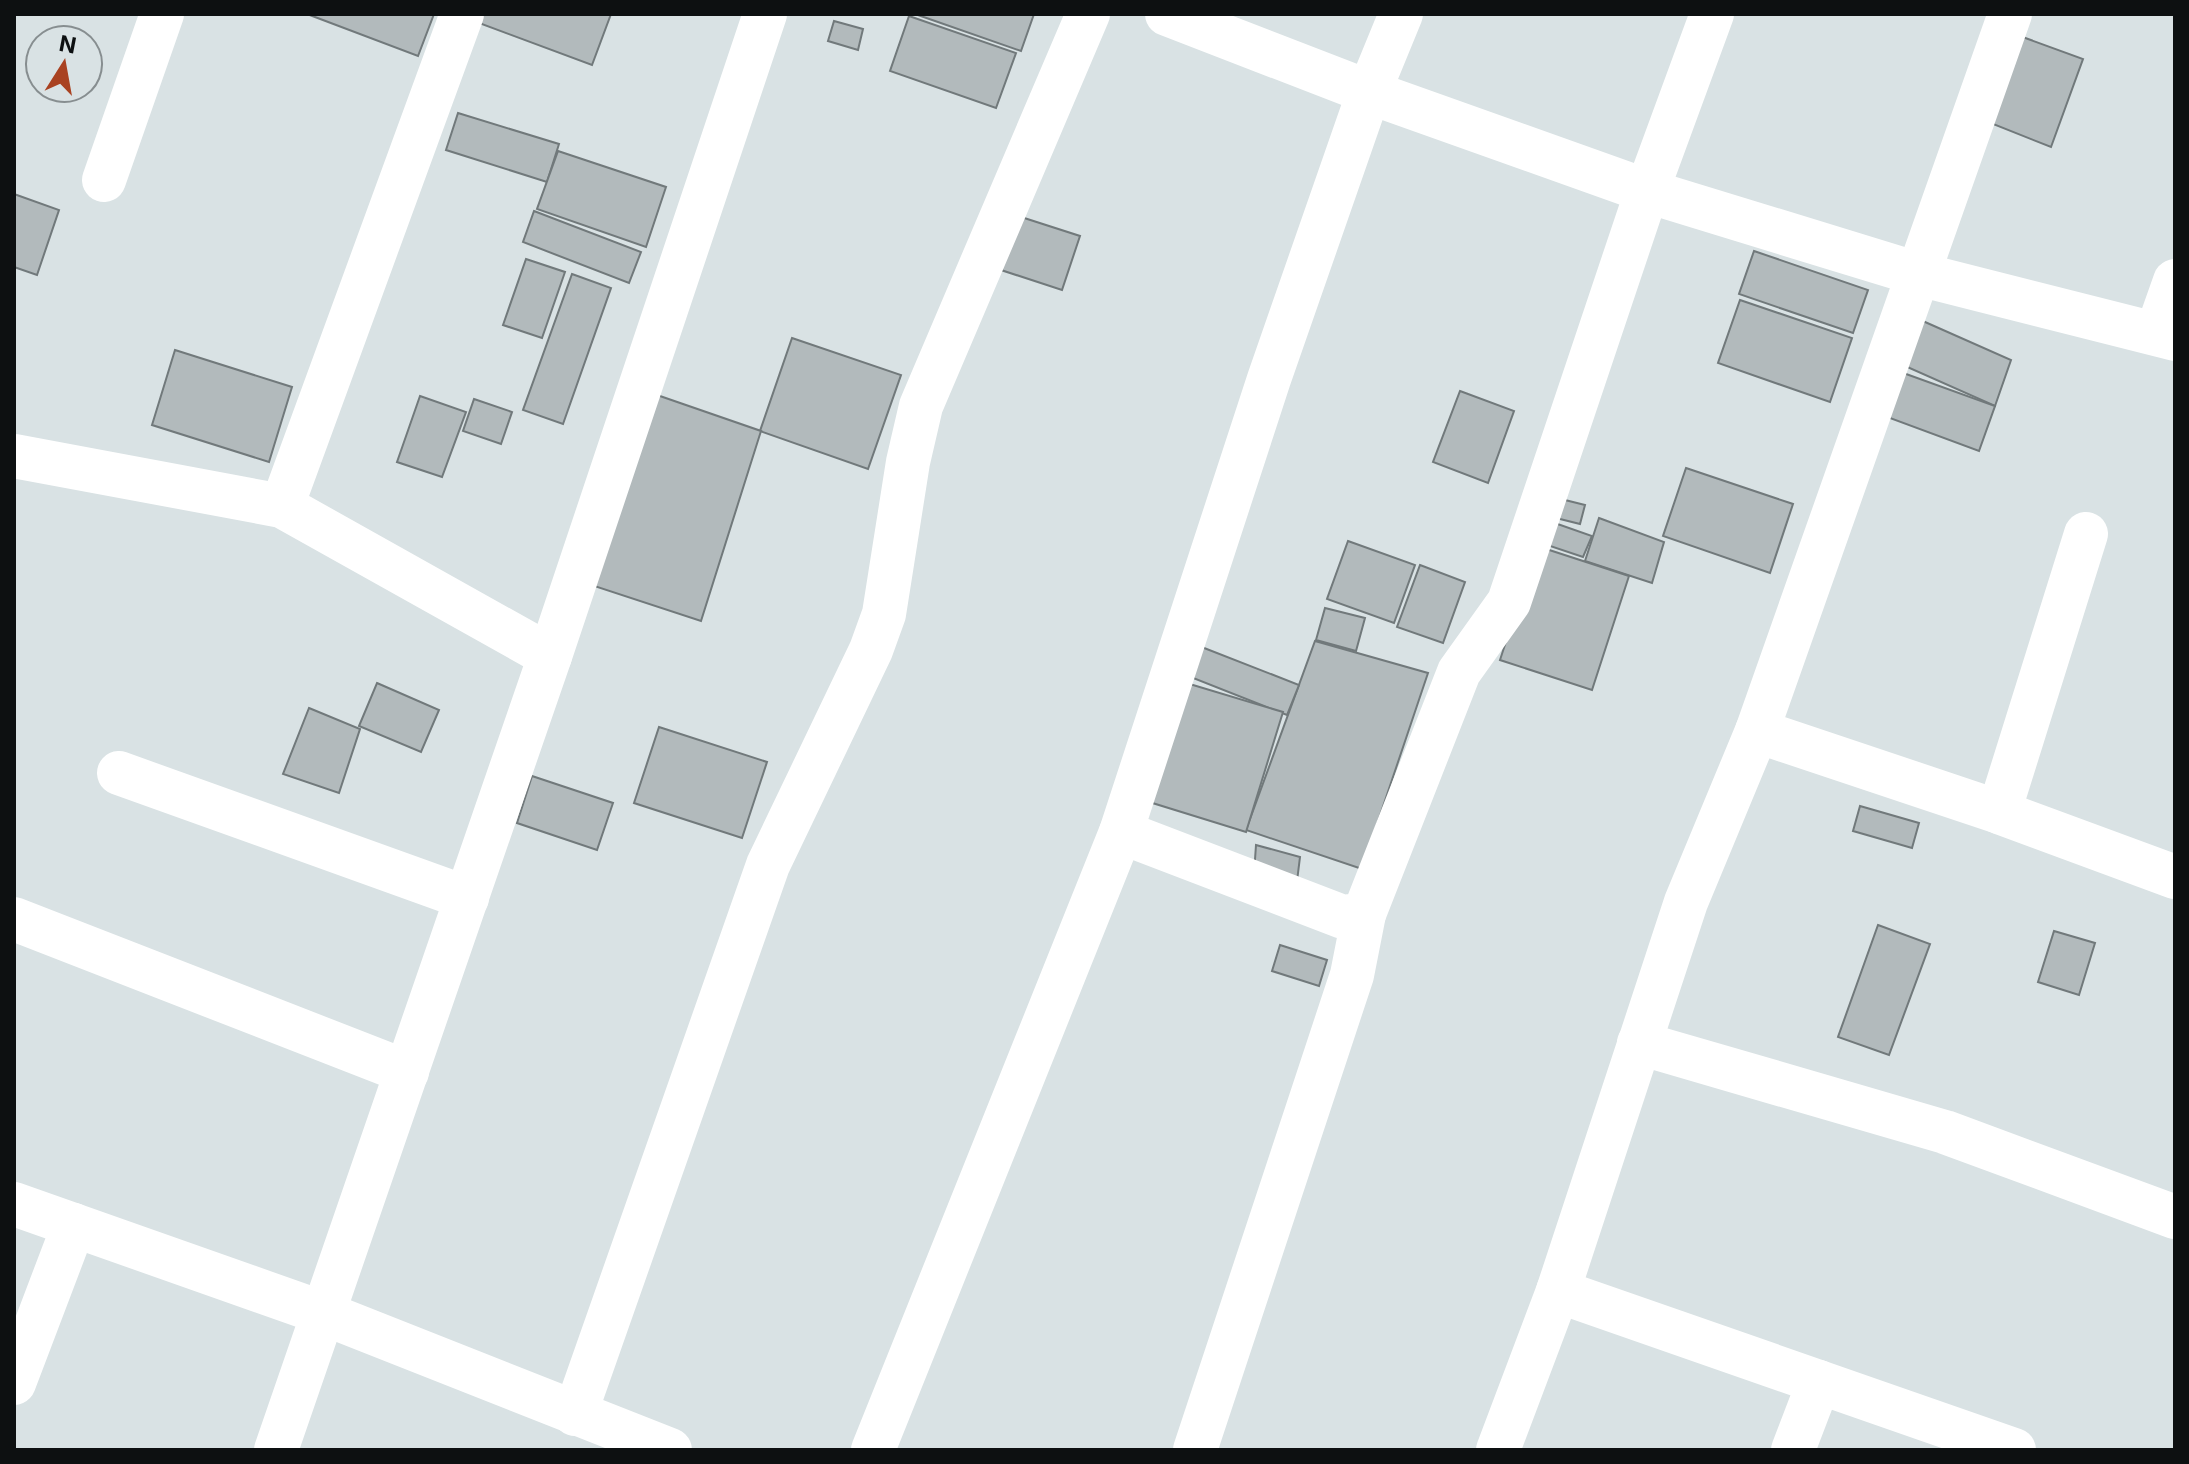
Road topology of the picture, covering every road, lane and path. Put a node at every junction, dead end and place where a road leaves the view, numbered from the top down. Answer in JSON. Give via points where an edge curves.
{"nodes":[{"id":1,"x":162,"y":14,"type":"edge"},
{"id":2,"x":462,"y":14,"type":"edge"},
{"id":3,"x":765,"y":14,"type":"edge"},
{"id":4,"x":1088,"y":14,"type":"edge"},
{"id":5,"x":1167,"y":14,"type":"edge"},
{"id":6,"x":1401,"y":14,"type":"edge"},
{"id":7,"x":1712,"y":14,"type":"edge"},
{"id":8,"x":2010,"y":14,"type":"edge"},
{"id":9,"x":1369,"y":92,"type":"junction"},
{"id":10,"x":104,"y":180,"type":"dead end"},
{"id":11,"x":1647,"y":191,"type":"junction"},
{"id":12,"x":1918,"y":274,"type":"junction"},
{"id":13,"x":2175,"y":281,"type":"edge"},
{"id":14,"x":2166,"y":336,"type":"edge"},
{"id":15,"x":14,"y":456,"type":"edge"},
{"id":16,"x":282,"y":506,"type":"junction"},
{"id":17,"x":2086,"y":534,"type":"dead end"},
{"id":18,"x":550,"y":656,"type":"junction"},
{"id":19,"x":1757,"y":731,"type":"junction"},
{"id":20,"x":119,"y":773,"type":"dead end"},
{"id":21,"x":1999,"y":812,"type":"junction"},
{"id":22,"x":1121,"y":832,"type":"junction"},
{"id":23,"x":2175,"y":877,"type":"edge"},
{"id":24,"x":467,"y":898,"type":"junction"},
{"id":25,"x":1364,"y":914,"type":"junction"},
{"id":26,"x":14,"y":919,"type":"edge"},
{"id":27,"x":1639,"y":1043,"type":"junction"},
{"id":28,"x":407,"y":1072,"type":"junction"},
{"id":29,"x":14,"y":1204,"type":"edge"},
{"id":30,"x":2175,"y":1217,"type":"edge"},
{"id":31,"x":74,"y":1225,"type":"junction"},
{"id":32,"x":1558,"y":1291,"type":"junction"},
{"id":33,"x":323,"y":1313,"type":"junction"},
{"id":34,"x":1819,"y":1382,"type":"junction"},
{"id":35,"x":14,"y":1383,"type":"edge"},
{"id":36,"x":575,"y":1414,"type":"junction"},
{"id":37,"x":276,"y":1450,"type":"edge"},
{"id":38,"x":670,"y":1450,"type":"edge"},
{"id":39,"x":873,"y":1450,"type":"edge"},
{"id":40,"x":1195,"y":1450,"type":"edge"},
{"id":41,"x":1498,"y":1450,"type":"edge"},
{"id":42,"x":1793,"y":1450,"type":"edge"},
{"id":43,"x":2014,"y":1450,"type":"edge"}],
"edges":[{"from":1,"to":10,"type":"street"},
{"from":2,"to":16,"type":"street"},
{"from":3,"to":18,"type":"street"},
{"from":4,"to":36,"type":"street","via":[[921,406],[884,614],[768,865]]},
{"from":5,"to":9,"type":"street"},
{"from":6,"to":9,"type":"street"},
{"from":7,"to":11,"type":"street"},
{"from":8,"to":12,"type":"street"},
{"from":9,"to":11,"type":"street"},
{"from":9,"to":22,"type":"street"},
{"from":11,"to":12,"type":"street"},
{"from":11,"to":25,"type":"street","via":[[1509,602],[1459,672]]},
{"from":12,"to":14,"type":"street"},
{"from":12,"to":19,"type":"street"},
{"from":13,"to":14,"type":"street"},
{"from":15,"to":16,"type":"street"},
{"from":16,"to":18,"type":"street"},
{"from":17,"to":21,"type":"street"},
{"from":18,"to":24,"type":"street"},
{"from":19,"to":21,"type":"street"},
{"from":19,"to":27,"type":"street","via":[[1686,902]]},
{"from":20,"to":24,"type":"street"},
{"from":21,"to":23,"type":"street"},
{"from":22,"to":25,"type":"street","via":[[1343,917]]},
{"from":22,"to":39,"type":"street"},
{"from":24,"to":28,"type":"street"},
{"from":25,"to":40,"type":"street","via":[[1352,975]]},
{"from":26,"to":28,"type":"street"},
{"from":27,"to":30,"type":"street","via":[[1945,1132]]},
{"from":27,"to":32,"type":"street"},
{"from":28,"to":33,"type":"street"},
{"from":29,"to":31,"type":"street"},
{"from":31,"to":33,"type":"street"},
{"from":31,"to":35,"type":"street"},
{"from":32,"to":34,"type":"street"},
{"from":32,"to":41,"type":"street"},
{"from":33,"to":36,"type":"street"},
{"from":33,"to":37,"type":"street"},
{"from":34,"to":42,"type":"street"},
{"from":34,"to":43,"type":"street"},
{"from":36,"to":38,"type":"street"}]}
